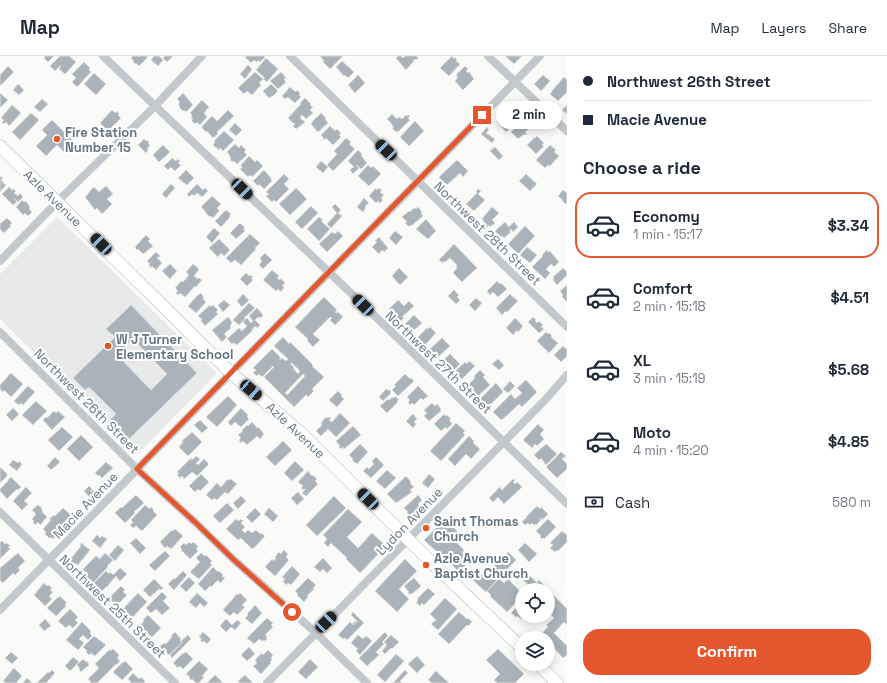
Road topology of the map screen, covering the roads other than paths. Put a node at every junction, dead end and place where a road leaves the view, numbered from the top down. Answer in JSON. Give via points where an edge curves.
{"nodes":[{"id":1,"x":103,"y":56,"type":"edge"},
{"id":2,"x":202,"y":56,"type":"edge"},
{"id":3,"x":290,"y":56,"type":"edge"},
{"id":4,"x":488,"y":56,"type":"edge"},
{"id":5,"x":540,"y":56,"type":"edge"},
{"id":6,"x":515,"y":82,"type":"junction"},
{"id":7,"x":155,"y":106,"type":"junction"},
{"id":8,"x":567,"y":131,"type":"edge"},
{"id":9,"x":0,"y":146,"type":"edge"},
{"id":10,"x":418,"y":181,"type":"junction"},
{"id":11,"x":57,"y":202,"type":"junction"},
{"id":12,"x":0,"y":261,"type":"edge"},
{"id":13,"x":329,"y":272,"type":"junction"},
{"id":14,"x":567,"y":327,"type":"edge"},
{"id":15,"x":0,"y":332,"type":"edge"},
{"id":16,"x":231,"y":372,"type":"junction"},
{"id":17,"x":567,"y":375,"type":"edge"},
{"id":18,"x":503,"y":442,"type":"junction"},
{"id":19,"x":137,"y":469,"type":"junction"},
{"id":20,"x":567,"y":504,"type":"edge"},
{"id":21,"x":0,"y":512,"type":"edge"},
{"id":22,"x":409,"y":539,"type":"junction"},
{"id":23,"x":49,"y":560,"type":"junction"},
{"id":24,"x":0,"y":610,"type":"edge"},
{"id":25,"x":316,"y":633,"type":"junction"},
{"id":26,"x":515,"y":641,"type":"edge"},
{"id":27,"x":545,"y":671,"type":"edge"},
{"id":28,"x":175,"y":683,"type":"edge"},
{"id":29,"x":267,"y":683,"type":"edge"},
{"id":30,"x":367,"y":683,"type":"edge"},
{"id":31,"x":557,"y":683,"type":"edge"}],
"edges":[{"from":1,"to":7,"type":"street","name":"Northwest 27th Street"},
{"from":2,"to":7,"type":"street"},
{"from":3,"to":10,"type":"street","name":"Northwest 28th Street"},
{"from":4,"to":6,"type":"street"},
{"from":5,"to":6,"type":"street","name":"Macie Avenue"},
{"from":6,"to":8,"type":"street"},
{"from":6,"to":10,"type":"street","name":"Macie Avenue"},
{"from":7,"to":11,"type":"street"},
{"from":7,"to":13,"type":"street","name":"Northwest 27th Street"},
{"from":9,"to":11,"type":"main road","name":"Azle Avenue"},
{"from":10,"to":13,"type":"street","name":"Macie Avenue"},
{"from":10,"to":14,"type":"street","name":"Northwest 28th Street"},
{"from":11,"to":12,"type":"street"},
{"from":11,"to":16,"type":"main road","name":"Azle Avenue"},
{"from":13,"to":16,"type":"street","name":"Macie Avenue"},
{"from":13,"to":18,"type":"street","name":"Northwest 27th Street"},
{"from":15,"to":19,"type":"street","name":"Northwest 26th Street"},
{"from":16,"to":19,"type":"street","name":"Macie Avenue"},
{"from":16,"to":22,"type":"main road","name":"Azle Avenue","via":[[301,434]]},
{"from":17,"to":18,"type":"street","name":"Lydon Avenue"},
{"from":18,"to":20,"type":"street","name":"Northwest 27th Street"},
{"from":18,"to":22,"type":"street","name":"Lydon Avenue"},
{"from":19,"to":23,"type":"street","name":"Macie Avenue"},
{"from":19,"to":25,"type":"street","name":"Northwest 26th Street"},
{"from":21,"to":23,"type":"street","name":"Northwest 25th Street"},
{"from":22,"to":25,"type":"street","name":"Lydon Avenue"},
{"from":22,"to":26,"type":"main road","name":"Azle Avenue"},
{"from":23,"to":24,"type":"street","name":"Macie Avenue"},
{"from":23,"to":28,"type":"street","name":"Northwest 25th Street"},
{"from":25,"to":29,"type":"street","name":"Lydon Avenue"},
{"from":25,"to":30,"type":"street","name":"Northwest 26th Street"},
{"from":27,"to":31,"type":"main road"}]}
